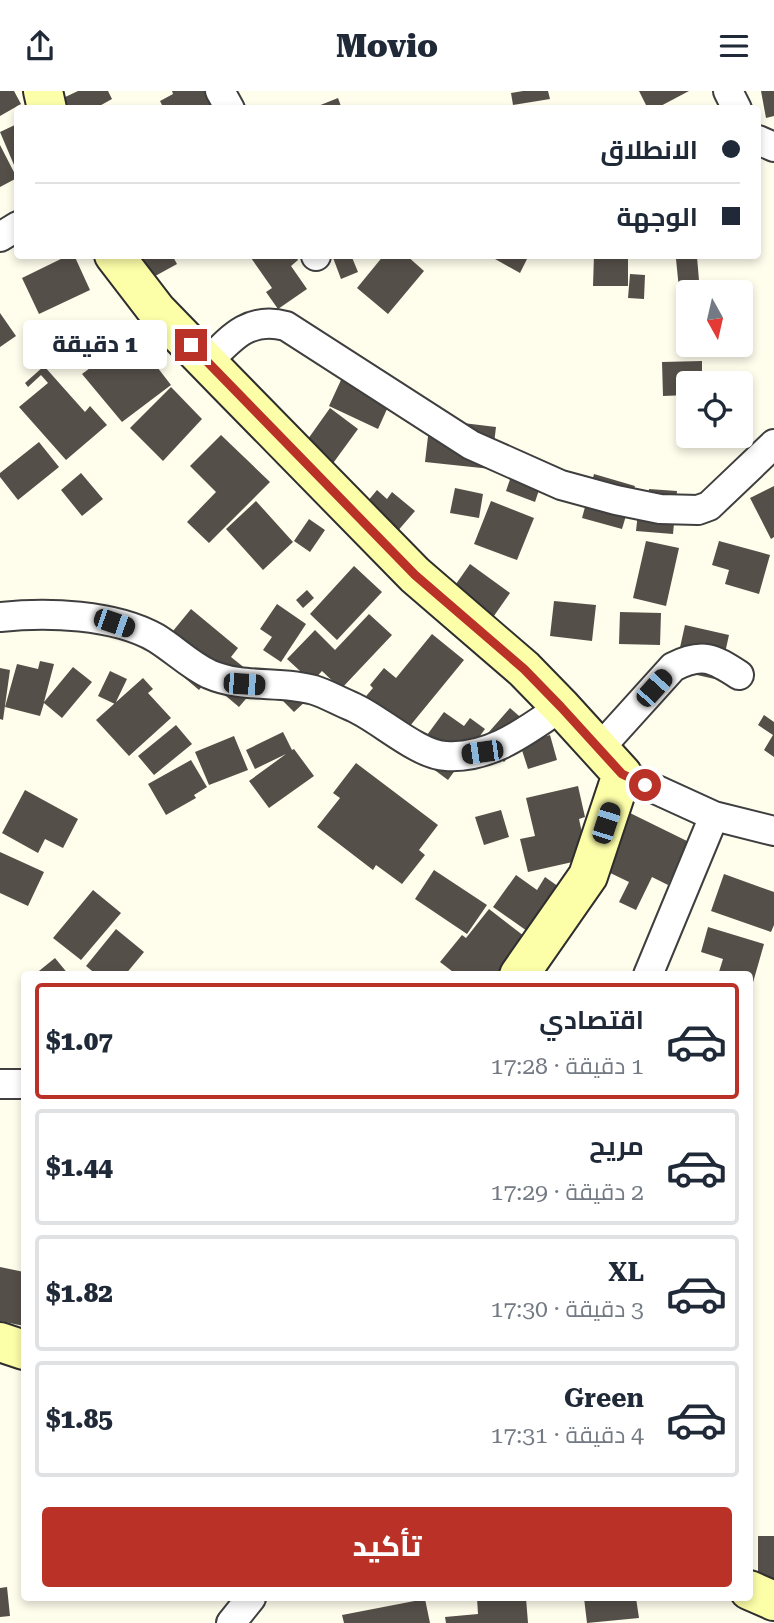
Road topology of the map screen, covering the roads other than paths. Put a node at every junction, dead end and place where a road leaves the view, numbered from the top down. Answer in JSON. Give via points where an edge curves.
{"nodes":[{"id":1,"x":117,"y":259,"type":"edge"},
{"id":2,"x":208,"y":363,"type":"junction"},
{"id":3,"x":774,"y":444,"type":"edge"},
{"id":4,"x":0,"y":617,"type":"edge"},
{"id":5,"x":739,"y":675,"type":"dead end"},
{"id":6,"x":561,"y":707,"type":"junction"},
{"id":7,"x":610,"y":762,"type":"junction"},
{"id":8,"x":714,"y":816,"type":"junction"},
{"id":9,"x":774,"y":831,"type":"edge"},
{"id":10,"x":522,"y":971,"type":"edge"},
{"id":11,"x":650,"y":971,"type":"edge"},
{"id":12,"x":0,"y":1084,"type":"edge"},
{"id":13,"x":21,"y":1084,"type":"edge"},
{"id":14,"x":0,"y":1342,"type":"edge"},
{"id":15,"x":21,"y":1349,"type":"edge"},
{"id":16,"x":753,"y":1592,"type":"edge"},
{"id":17,"x":249,"y":1601,"type":"edge"},
{"id":18,"x":774,"y":1601,"type":"edge"},
{"id":19,"x":231,"y":1623,"type":"edge"}],
"edges":[{"from":1,"to":2,"type":"street","via":[[157,311]]},
{"from":2,"to":3,"type":"street","via":[[243,330],[260,323],[286,326],[471,445],[561,485],[660,509],[709,506]]},
{"from":2,"to":6,"type":"street","via":[[415,575]]},
{"from":4,"to":6,"type":"street","via":[[70,616],[114,623],[154,637],[209,674],[244,684],[313,690],[362,712],[427,751],[446,756],[482,752],[514,739]]},
{"from":5,"to":7,"type":"street","via":[[702,657],[673,667]]},
{"from":6,"to":7,"type":"street"},
{"from":7,"to":8,"type":"street"},
{"from":7,"to":10,"type":"street","via":[[588,876]]},
{"from":8,"to":9,"type":"street"},
{"from":8,"to":11,"type":"street"},
{"from":12,"to":13,"type":"street"},
{"from":14,"to":15,"type":"street"},
{"from":16,"to":18,"type":"street"},
{"from":17,"to":19,"type":"street"}]}
